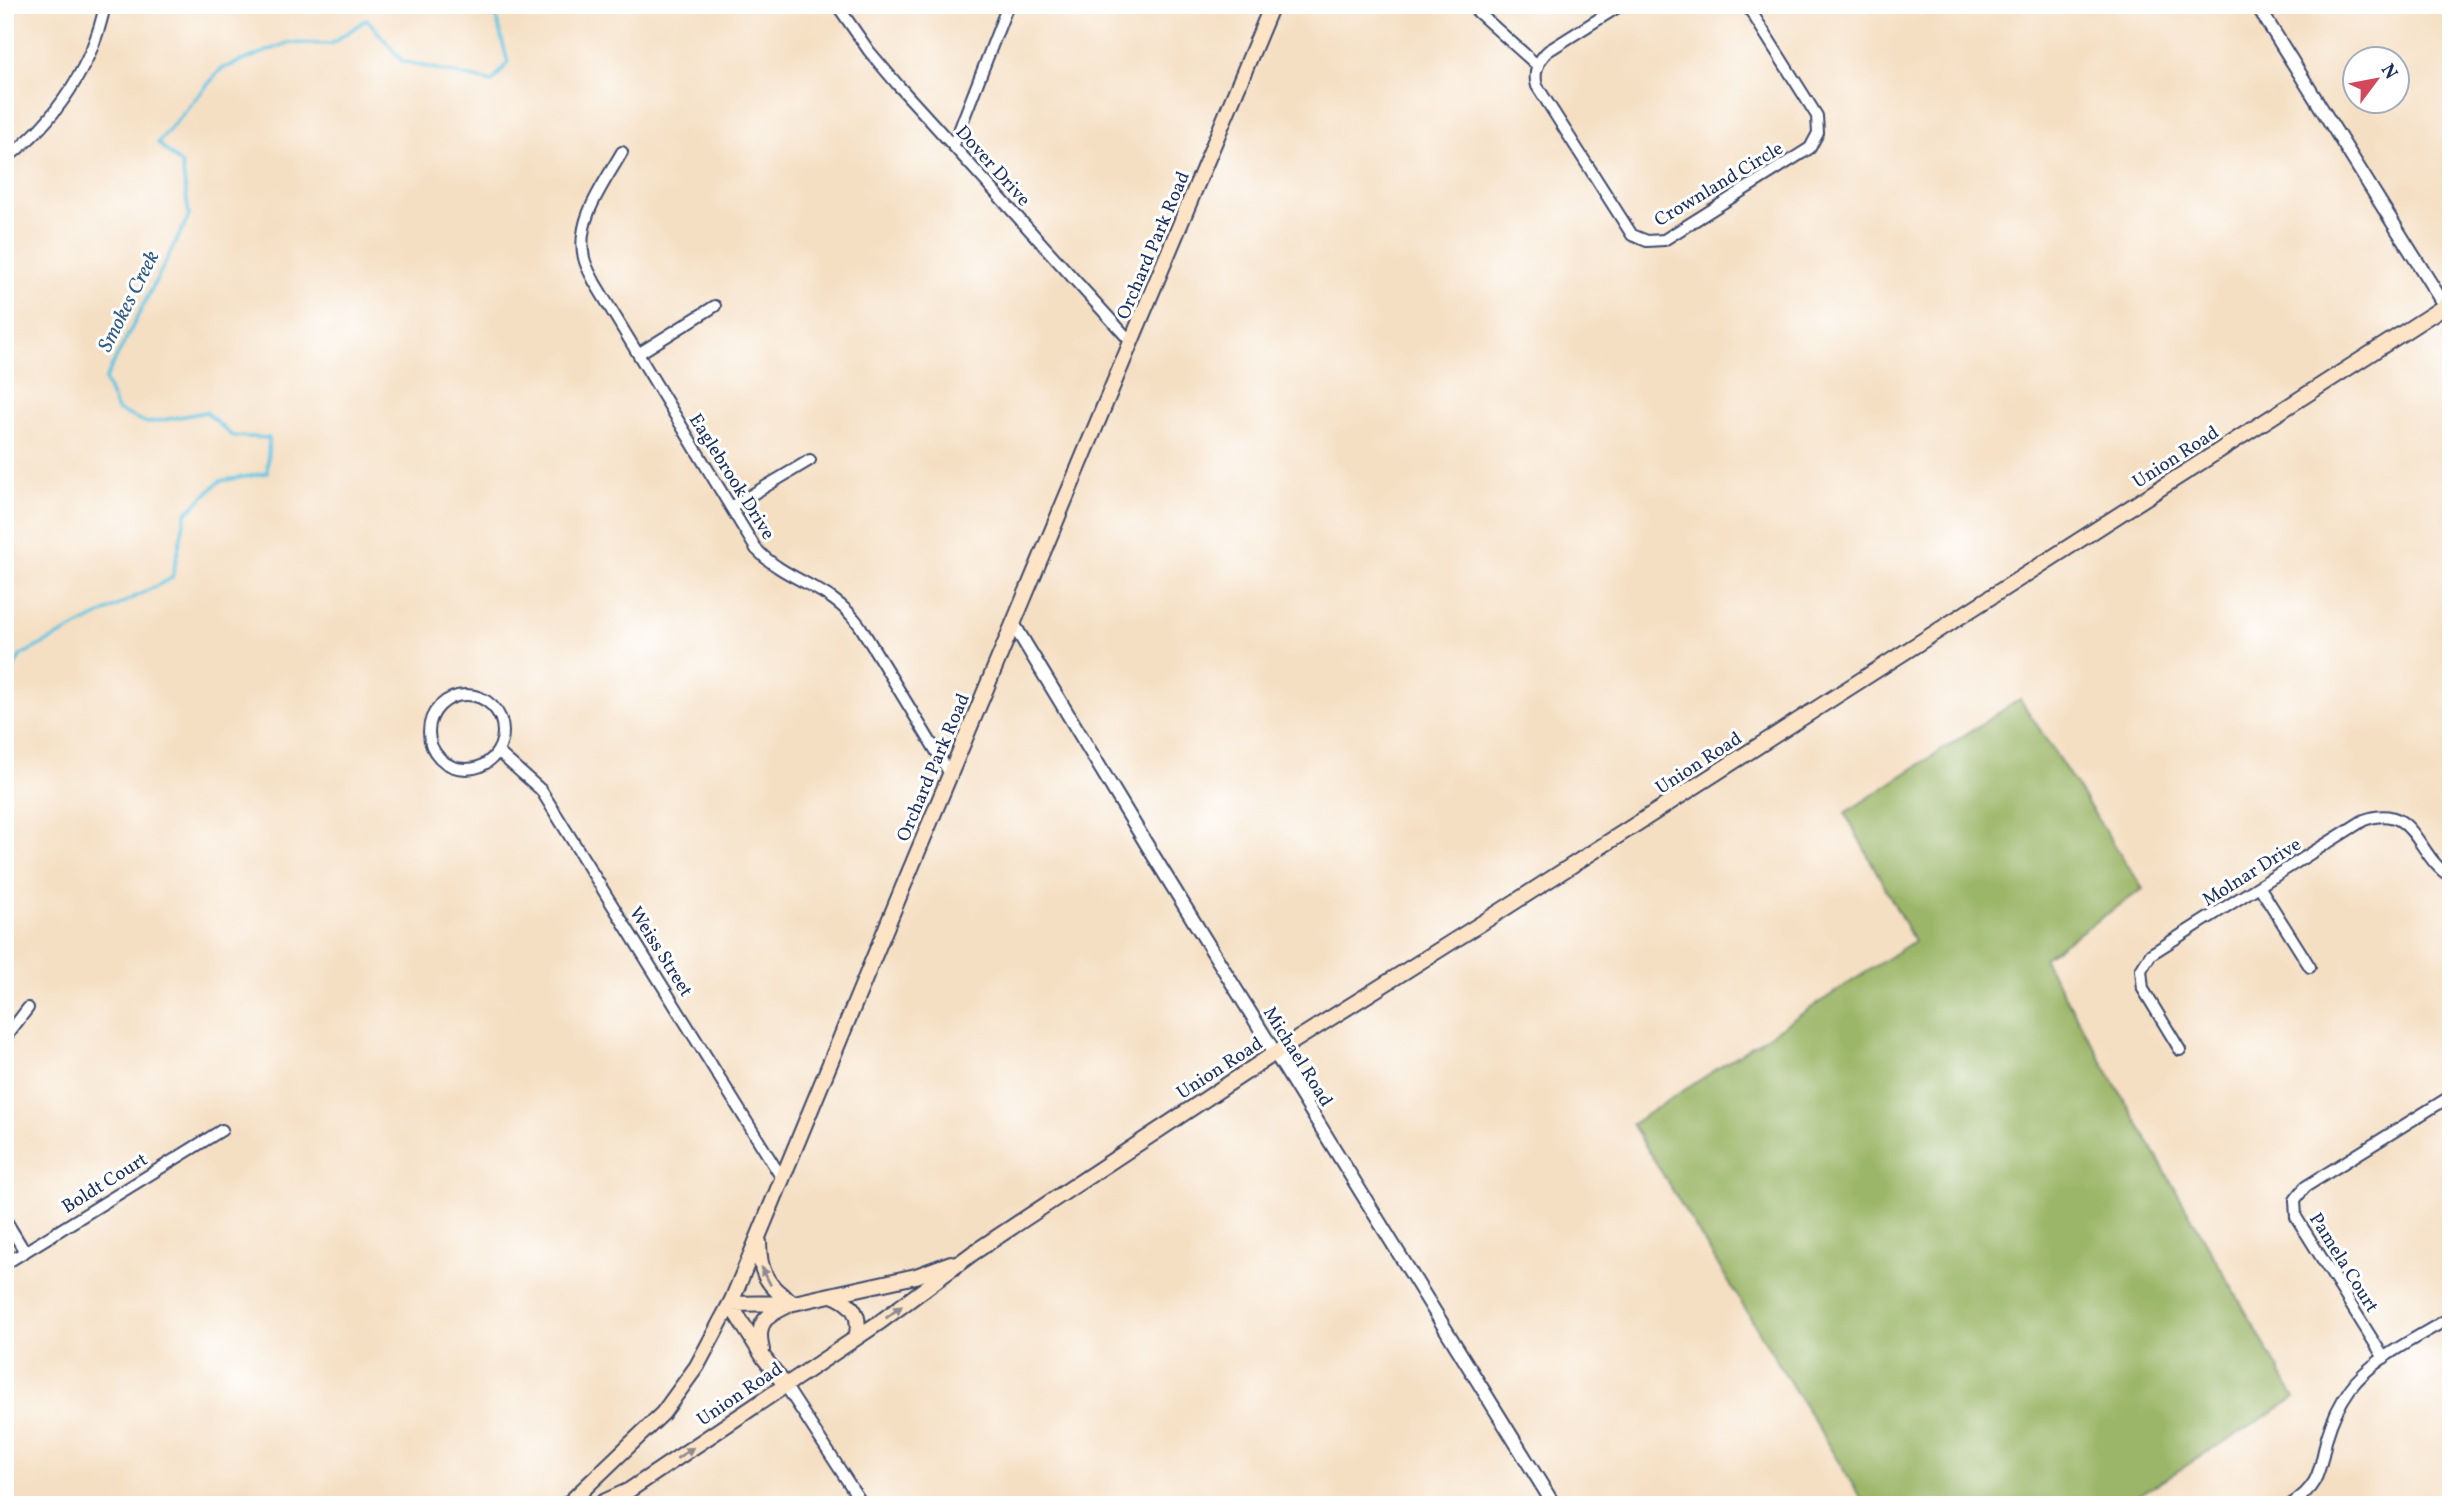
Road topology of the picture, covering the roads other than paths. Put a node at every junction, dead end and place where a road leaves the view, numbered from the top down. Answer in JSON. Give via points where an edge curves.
{"nodes":[{"id":1,"x":105,"y":5,"type":"edge"},
{"id":2,"x":837,"y":5,"type":"edge"},
{"id":3,"x":1008,"y":5,"type":"edge"},
{"id":4,"x":1272,"y":5,"type":"edge"},
{"id":5,"x":1471,"y":5,"type":"edge"},
{"id":6,"x":1621,"y":5,"type":"edge"},
{"id":7,"x":1747,"y":5,"type":"edge"},
{"id":8,"x":2257,"y":5,"type":"edge"},
{"id":9,"x":1538,"y":66,"type":"junction"},
{"id":10,"x":953,"y":146,"type":"junction"},
{"id":11,"x":622,"y":152,"type":"dead end"},
{"id":12,"x":5,"y":159,"type":"edge"},
{"id":13,"x":715,"y":306,"type":"dead end"},
{"id":14,"x":2449,"y":308,"type":"edge"},
{"id":15,"x":1132,"y":343,"type":"junction"},
{"id":16,"x":638,"y":354,"type":"junction"},
{"id":17,"x":810,"y":460,"type":"dead end"},
{"id":18,"x":731,"y":507,"type":"junction"},
{"id":19,"x":1014,"y":625,"type":"junction"},
{"id":20,"x":498,"y":752,"type":"junction"},
{"id":21,"x":950,"y":774,"type":"junction"},
{"id":22,"x":2451,"y":877,"type":"edge"},
{"id":23,"x":2259,"y":886,"type":"junction"},
{"id":24,"x":2310,"y":967,"type":"dead end"},
{"id":25,"x":29,"y":1008,"type":"dead end"},
{"id":26,"x":5,"y":1038,"type":"edge"},
{"id":27,"x":2180,"y":1050,"type":"dead end"},
{"id":28,"x":1275,"y":1054,"type":"junction"},
{"id":29,"x":2451,"y":1096,"type":"edge"},
{"id":30,"x":222,"y":1130,"type":"dead end"},
{"id":31,"x":783,"y":1180,"type":"junction"},
{"id":32,"x":5,"y":1219,"type":"edge"},
{"id":33,"x":759,"y":1237,"type":"junction"},
{"id":34,"x":25,"y":1252,"type":"junction"},
{"id":35,"x":967,"y":1257,"type":"junction"},
{"id":36,"x":5,"y":1264,"type":"edge"},
{"id":37,"x":832,"y":1295,"type":"junction"},
{"id":38,"x":793,"y":1303,"type":"junction"},
{"id":39,"x":730,"y":1304,"type":"junction"},
{"id":40,"x":2451,"y":1317,"type":"edge"},
{"id":41,"x":856,"y":1338,"type":"junction"},
{"id":42,"x":764,"y":1358,"type":"junction"},
{"id":43,"x":2384,"y":1358,"type":"junction"},
{"id":44,"x":785,"y":1385,"type":"junction"},
{"id":45,"x":567,"y":1505,"type":"edge"},
{"id":46,"x":597,"y":1505,"type":"edge"},
{"id":47,"x":863,"y":1505,"type":"edge"},
{"id":48,"x":1554,"y":1505,"type":"edge"},
{"id":49,"x":2290,"y":1505,"type":"edge"}],
"edges":[{"from":1,"to":12,"type":"street","via":[[81,73],[49,118]]},
{"from":2,"to":10,"type":"street","name":"Dover Drive","via":[[869,51]]},
{"from":3,"to":10,"type":"street"},
{"from":4,"to":15,"type":"main road","name":"Orchard Park Road"},
{"from":5,"to":9,"type":"street"},
{"from":6,"to":9,"type":"street","via":[[1548,51]]},
{"from":7,"to":9,"type":"street","name":"Crownland Circle","via":[[1817,116],[1818,133],[1810,148],[1664,240],[1647,241],[1632,235],[1537,86]]},
{"from":8,"to":14,"type":"street"},
{"from":10,"to":15,"type":"street","name":"Dover Drive"},
{"from":11,"to":16,"type":"street","name":"Eaglebrook Drive","via":[[587,216],[582,243],[595,283]]},
{"from":13,"to":16,"type":"street"},
{"from":14,"to":28,"type":"main road","name":"Union Road"},
{"from":15,"to":19,"type":"main road","name":"Orchard Park Road"},
{"from":16,"to":18,"type":"street","name":"Eaglebrook Drive"},
{"from":17,"to":18,"type":"street"},
{"from":18,"to":21,"type":"street","name":"Eaglebrook Drive","via":[[765,558],[832,597],[855,620]]},
{"from":19,"to":21,"type":"main road","name":"Orchard Park Road"},
{"from":19,"to":28,"type":"street","name":"Michael Road"},
{"from":20,"to":20,"type":"street","via":[[503,724],[487,700],[459,695],[435,711],[430,740],[446,763],[474,768],[488,763]]},
{"from":20,"to":31,"type":"street","name":"Weiss Street","via":[[541,790]]},
{"from":21,"to":31,"type":"main road","name":"Orchard Park Road"},
{"from":22,"to":23,"type":"street","name":"Molnar Drive","via":[[2433,862],[2411,829],[2385,816],[2364,820]]},
{"from":23,"to":24,"type":"street"},
{"from":23,"to":27,"type":"street","name":"Molnar Drive","via":[[2145,961],[2140,979],[2143,989]]},
{"from":25,"to":26,"type":"street"},
{"from":28,"to":35,"type":"main road","name":"Union Road"},
{"from":28,"to":48,"type":"street","name":"Michael Road"},
{"from":29,"to":43,"type":"street","name":"Pamela Court","via":[[2305,1187],[2295,1200],[2296,1217]]},
{"from":30,"to":34,"type":"street","name":"Boldt Court"},
{"from":31,"to":33,"type":"main road","name":"Orchard Park Road"},
{"from":32,"to":34,"type":"street"},
{"from":38,"to":33,"type":"main road","one_way":true,"via":[[778,1294],[766,1278],[759,1260]]},
{"from":33,"to":39,"type":"main road","name":"Orchard Park Road"},
{"from":34,"to":36,"type":"street","name":"Boldt Court"},
{"from":35,"to":37,"type":"main road","name":"Union Road","via":[[916,1276]]},
{"from":41,"to":35,"type":"main road","name":"Union Road","one_way":true},
{"from":37,"to":38,"type":"main road","name":"Union Road"},
{"from":37,"to":41,"type":"main road","via":[[844,1300],[855,1314],[859,1325]]},
{"from":38,"to":39,"type":"main road","name":"Union Road"},
{"from":38,"to":42,"type":"main road","via":[[766,1318],[761,1326]]},
{"from":39,"to":42,"type":"main road"},
{"from":39,"to":45,"type":"main road","name":"Orchard Park Road","via":[[696,1366],[663,1413]]},
{"from":40,"to":43,"type":"street"},
{"from":41,"to":44,"type":"main road","name":"Union Road"},
{"from":42,"to":44,"type":"main road"},
{"from":43,"to":49,"type":"street","via":[[2365,1372],[2341,1403],[2316,1479]]},
{"from":46,"to":44,"type":"main road","name":"Union Road","one_way":true,"via":[[628,1491]]},
{"from":44,"to":47,"type":"street"}]}
